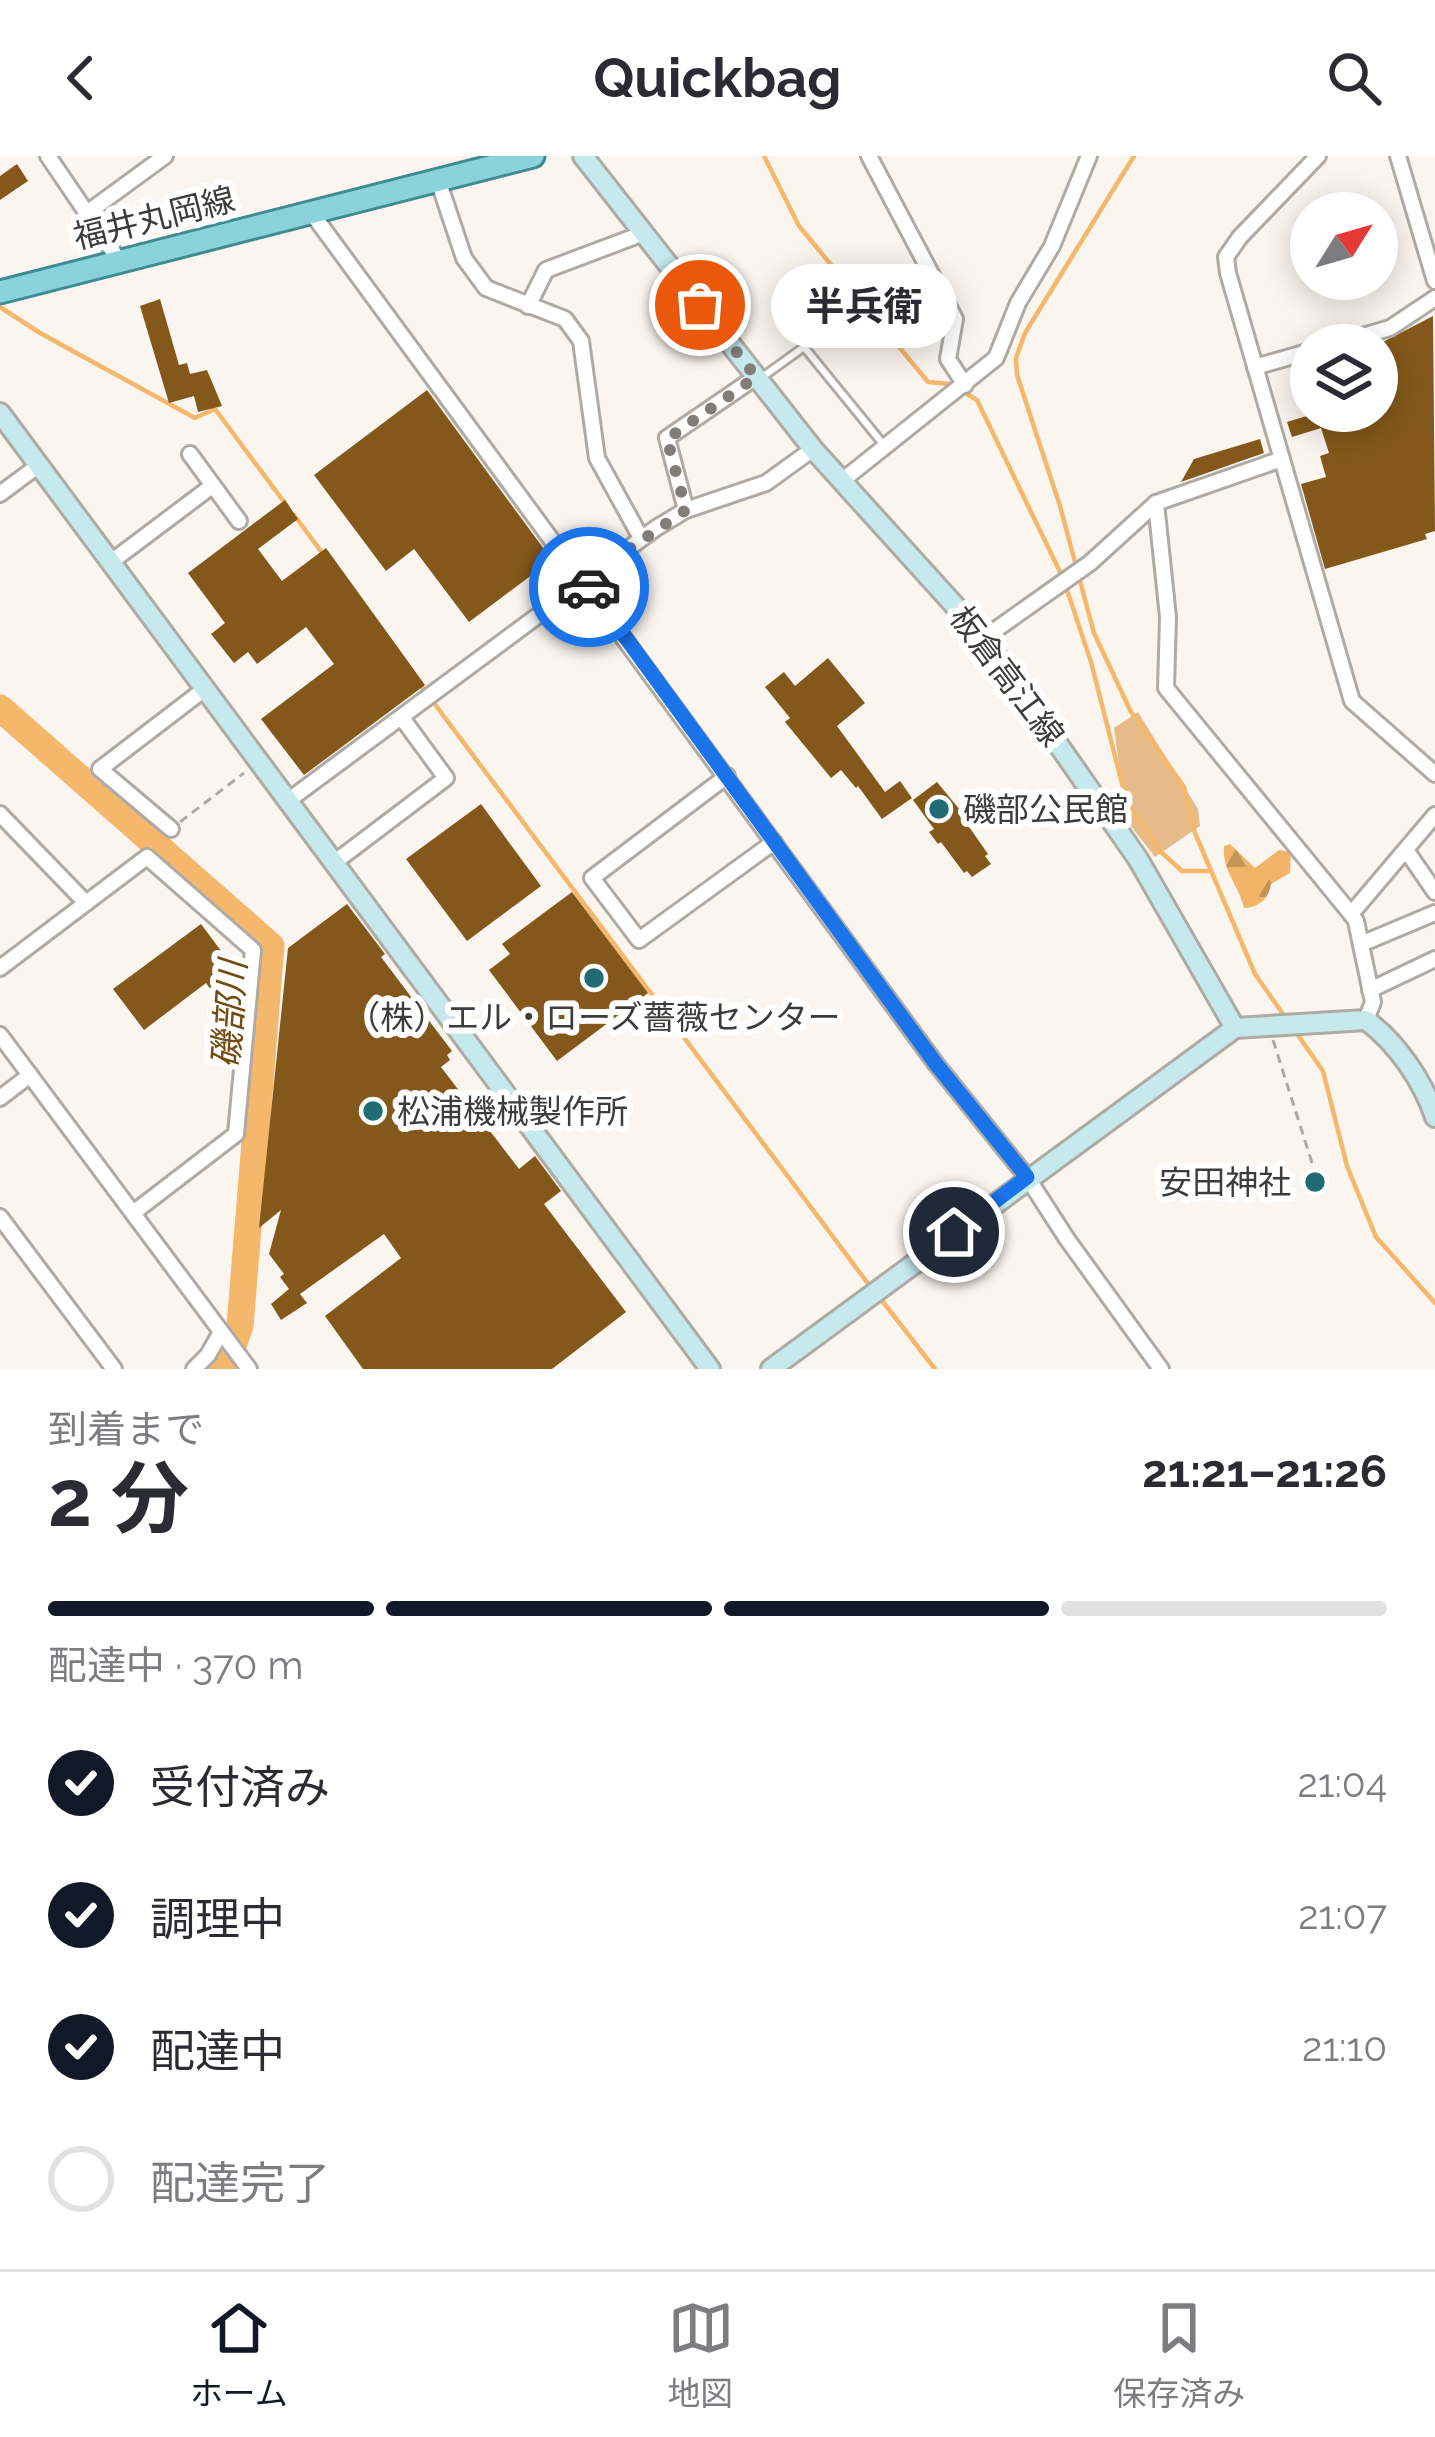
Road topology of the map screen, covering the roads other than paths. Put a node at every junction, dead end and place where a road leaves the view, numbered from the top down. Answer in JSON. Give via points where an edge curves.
{"nodes":[{"id":1,"x":48,"y":156,"type":"edge"},
{"id":2,"x":165,"y":156,"type":"edge"},
{"id":3,"x":533,"y":156,"type":"edge"},
{"id":4,"x":583,"y":156,"type":"edge"},
{"id":5,"x":869,"y":156,"type":"edge"},
{"id":6,"x":1089,"y":156,"type":"edge"},
{"id":7,"x":1318,"y":156,"type":"edge"},
{"id":8,"x":1398,"y":156,"type":"edge"},
{"id":9,"x":438,"y":180,"type":"junction"},
{"id":10,"x":311,"y":212,"type":"junction"},
{"id":11,"x":87,"y":213,"type":"junction"},
{"id":12,"x":644,"y":233,"type":"junction"},
{"id":13,"x":120,"y":262,"type":"junction"},
{"id":14,"x":1435,"y":281,"type":"edge"},
{"id":15,"x":0,"y":292,"type":"edge"},
{"id":16,"x":1435,"y":298,"type":"edge"},
{"id":17,"x":528,"y":306,"type":"junction"},
{"id":18,"x":1396,"y":324,"type":"edge"},
{"id":19,"x":1290,"y":357,"type":"edge"},
{"id":20,"x":1255,"y":367,"type":"junction"},
{"id":21,"x":757,"y":379,"type":"junction"},
{"id":22,"x":965,"y":385,"type":"junction"},
{"id":23,"x":0,"y":413,"type":"edge"},
{"id":24,"x":886,"y":447,"type":"junction"},
{"id":25,"x":813,"y":448,"type":"junction"},
{"id":26,"x":190,"y":454,"type":"dead end"},
{"id":27,"x":1282,"y":459,"type":"junction"},
{"id":28,"x":39,"y":465,"type":"junction"},
{"id":29,"x":843,"y":480,"type":"junction"},
{"id":30,"x":212,"y":486,"type":"junction"},
{"id":31,"x":0,"y":494,"type":"edge"},
{"id":32,"x":1156,"y":503,"type":"junction"},
{"id":33,"x":686,"y":510,"type":"junction"},
{"id":34,"x":239,"y":521,"type":"dead end"},
{"id":35,"x":641,"y":538,"type":"junction"},
{"id":36,"x":111,"y":562,"type":"junction"},
{"id":37,"x":584,"y":580,"type":"junction"},
{"id":38,"x":984,"y":638,"type":"junction"},
{"id":39,"x":206,"y":688,"type":"junction"},
{"id":40,"x":402,"y":718,"type":"junction"},
{"id":41,"x":1435,"y":774,"type":"edge"},
{"id":42,"x":727,"y":776,"type":"junction"},
{"id":43,"x":289,"y":800,"type":"junction"},
{"id":44,"x":0,"y":814,"type":"edge"},
{"id":45,"x":1435,"y":815,"type":"edge"},
{"id":46,"x":171,"y":829,"type":"road end"},
{"id":47,"x":774,"y":842,"type":"junction"},
{"id":48,"x":1406,"y":850,"type":"junction"},
{"id":49,"x":335,"y":862,"type":"junction"},
{"id":50,"x":1435,"y":892,"type":"edge"},
{"id":51,"x":86,"y":903,"type":"junction"},
{"id":52,"x":1435,"y":913,"type":"edge"},
{"id":53,"x":1351,"y":914,"type":"junction"},
{"id":54,"x":1361,"y":944,"type":"junction"},
{"id":55,"x":1435,"y":959,"type":"edge"},
{"id":56,"x":0,"y":968,"type":"edge"},
{"id":57,"x":1370,"y":990,"type":"junction"},
{"id":58,"x":1366,"y":1020,"type":"junction"},
{"id":59,"x":1235,"y":1028,"type":"junction"},
{"id":60,"x":0,"y":1036,"type":"edge"},
{"id":61,"x":30,"y":1075,"type":"junction"},
{"id":62,"x":1429,"y":1085,"type":"edge"},
{"id":63,"x":0,"y":1098,"type":"edge"},
{"id":64,"x":1435,"y":1117,"type":"edge"},
{"id":65,"x":1027,"y":1177,"type":"junction"},
{"id":66,"x":133,"y":1213,"type":"junction"},
{"id":67,"x":0,"y":1217,"type":"edge"},
{"id":68,"x":221,"y":1332,"type":"junction"},
{"id":69,"x":114,"y":1369,"type":"edge"},
{"id":70,"x":194,"y":1369,"type":"edge"},
{"id":71,"x":249,"y":1369,"type":"edge"},
{"id":72,"x":710,"y":1369,"type":"edge"},
{"id":73,"x":770,"y":1369,"type":"edge"},
{"id":74,"x":1161,"y":1369,"type":"edge"}],
"edges":[{"from":1,"to":11,"type":"street"},
{"from":2,"to":11,"type":"street"},
{"from":3,"to":9,"type":"main road","name":"福井丸岡線"},
{"from":4,"to":12,"type":"street","name":"板倉高江線"},
{"from":5,"to":22,"type":"street","via":[[955,319],[948,359]]},
{"from":6,"to":22,"type":"street","via":[[996,358]]},
{"from":7,"to":20,"type":"street","via":[[1226,257]]},
{"from":8,"to":14,"type":"street"},
{"from":9,"to":10,"type":"main road","name":"福井丸岡線"},
{"from":9,"to":17,"type":"street","via":[[475,276]]},
{"from":10,"to":13,"type":"main road","name":"福井丸岡線"},
{"from":10,"to":37,"type":"street"},
{"from":11,"to":13,"type":"street"},
{"from":12,"to":17,"type":"street","via":[[546,270]]},
{"from":12,"to":21,"type":"street","name":"板倉高江線"},
{"from":13,"to":15,"type":"main road","name":"福井丸岡線"},
{"from":16,"to":18,"type":"street"},
{"from":17,"to":35,"type":"street","via":[[565,319],[581,341],[597,458]]},
{"from":19,"to":20,"type":"street"},
{"from":20,"to":27,"type":"street"},
{"from":21,"to":24,"type":"lane","via":[[804,347]]},
{"from":21,"to":25,"type":"street","name":"板倉高江線"},
{"from":21,"to":33,"type":"street","via":[[667,439]]},
{"from":22,"to":24,"type":"street"},
{"from":23,"to":28,"type":"street"},
{"from":24,"to":29,"type":"street"},
{"from":25,"to":29,"type":"street","name":"板倉高江線"},
{"from":25,"to":33,"type":"street","via":[[766,483]]},
{"from":26,"to":30,"type":"street"},
{"from":27,"to":32,"type":"street"},
{"from":27,"to":41,"type":"street","via":[[1352,701]]},
{"from":28,"to":31,"type":"street"},
{"from":28,"to":36,"type":"street"},
{"from":29,"to":38,"type":"street","name":"板倉高江線"},
{"from":30,"to":34,"type":"street"},
{"from":30,"to":36,"type":"street"},
{"from":32,"to":38,"type":"street","via":[[1090,563]]},
{"from":32,"to":53,"type":"street","via":[[1166,688]]},
{"from":33,"to":35,"type":"street"},
{"from":35,"to":37,"type":"street"},
{"from":36,"to":39,"type":"street"},
{"from":37,"to":40,"type":"street"},
{"from":37,"to":42,"type":"street"},
{"from":38,"to":59,"type":"street","name":"板倉高江線","via":[[1138,860]]},
{"from":39,"to":43,"type":"street"},
{"from":39,"to":46,"type":"street","via":[[100,769]]},
{"from":40,"to":43,"type":"street"},
{"from":40,"to":49,"type":"street","via":[[446,778]]},
{"from":42,"to":47,"type":"street"},
{"from":42,"to":47,"type":"street","via":[[592,878],[639,940]]},
{"from":43,"to":49,"type":"street"},
{"from":44,"to":51,"type":"street"},
{"from":45,"to":48,"type":"street"},
{"from":47,"to":65,"type":"street"},
{"from":48,"to":50,"type":"street"},
{"from":48,"to":53,"type":"street"},
{"from":49,"to":72,"type":"street"},
{"from":51,"to":56,"type":"street"},
{"from":51,"to":66,"type":"street","via":[[147,857],[253,950],[236,1134]]},
{"from":52,"to":54,"type":"street"},
{"from":53,"to":54,"type":"street"},
{"from":54,"to":57,"type":"street"},
{"from":55,"to":57,"type":"street"},
{"from":57,"to":58,"type":"street"},
{"from":58,"to":59,"type":"street"},
{"from":58,"to":62,"type":"street"},
{"from":59,"to":65,"type":"street"},
{"from":60,"to":61,"type":"street"},
{"from":61,"to":63,"type":"street"},
{"from":61,"to":66,"type":"street"},
{"from":62,"to":64,"type":"street"},
{"from":65,"to":73,"type":"street"},
{"from":65,"to":74,"type":"street"},
{"from":66,"to":68,"type":"street"},
{"from":67,"to":69,"type":"street"},
{"from":68,"to":70,"type":"street"},
{"from":68,"to":71,"type":"street"}]}
